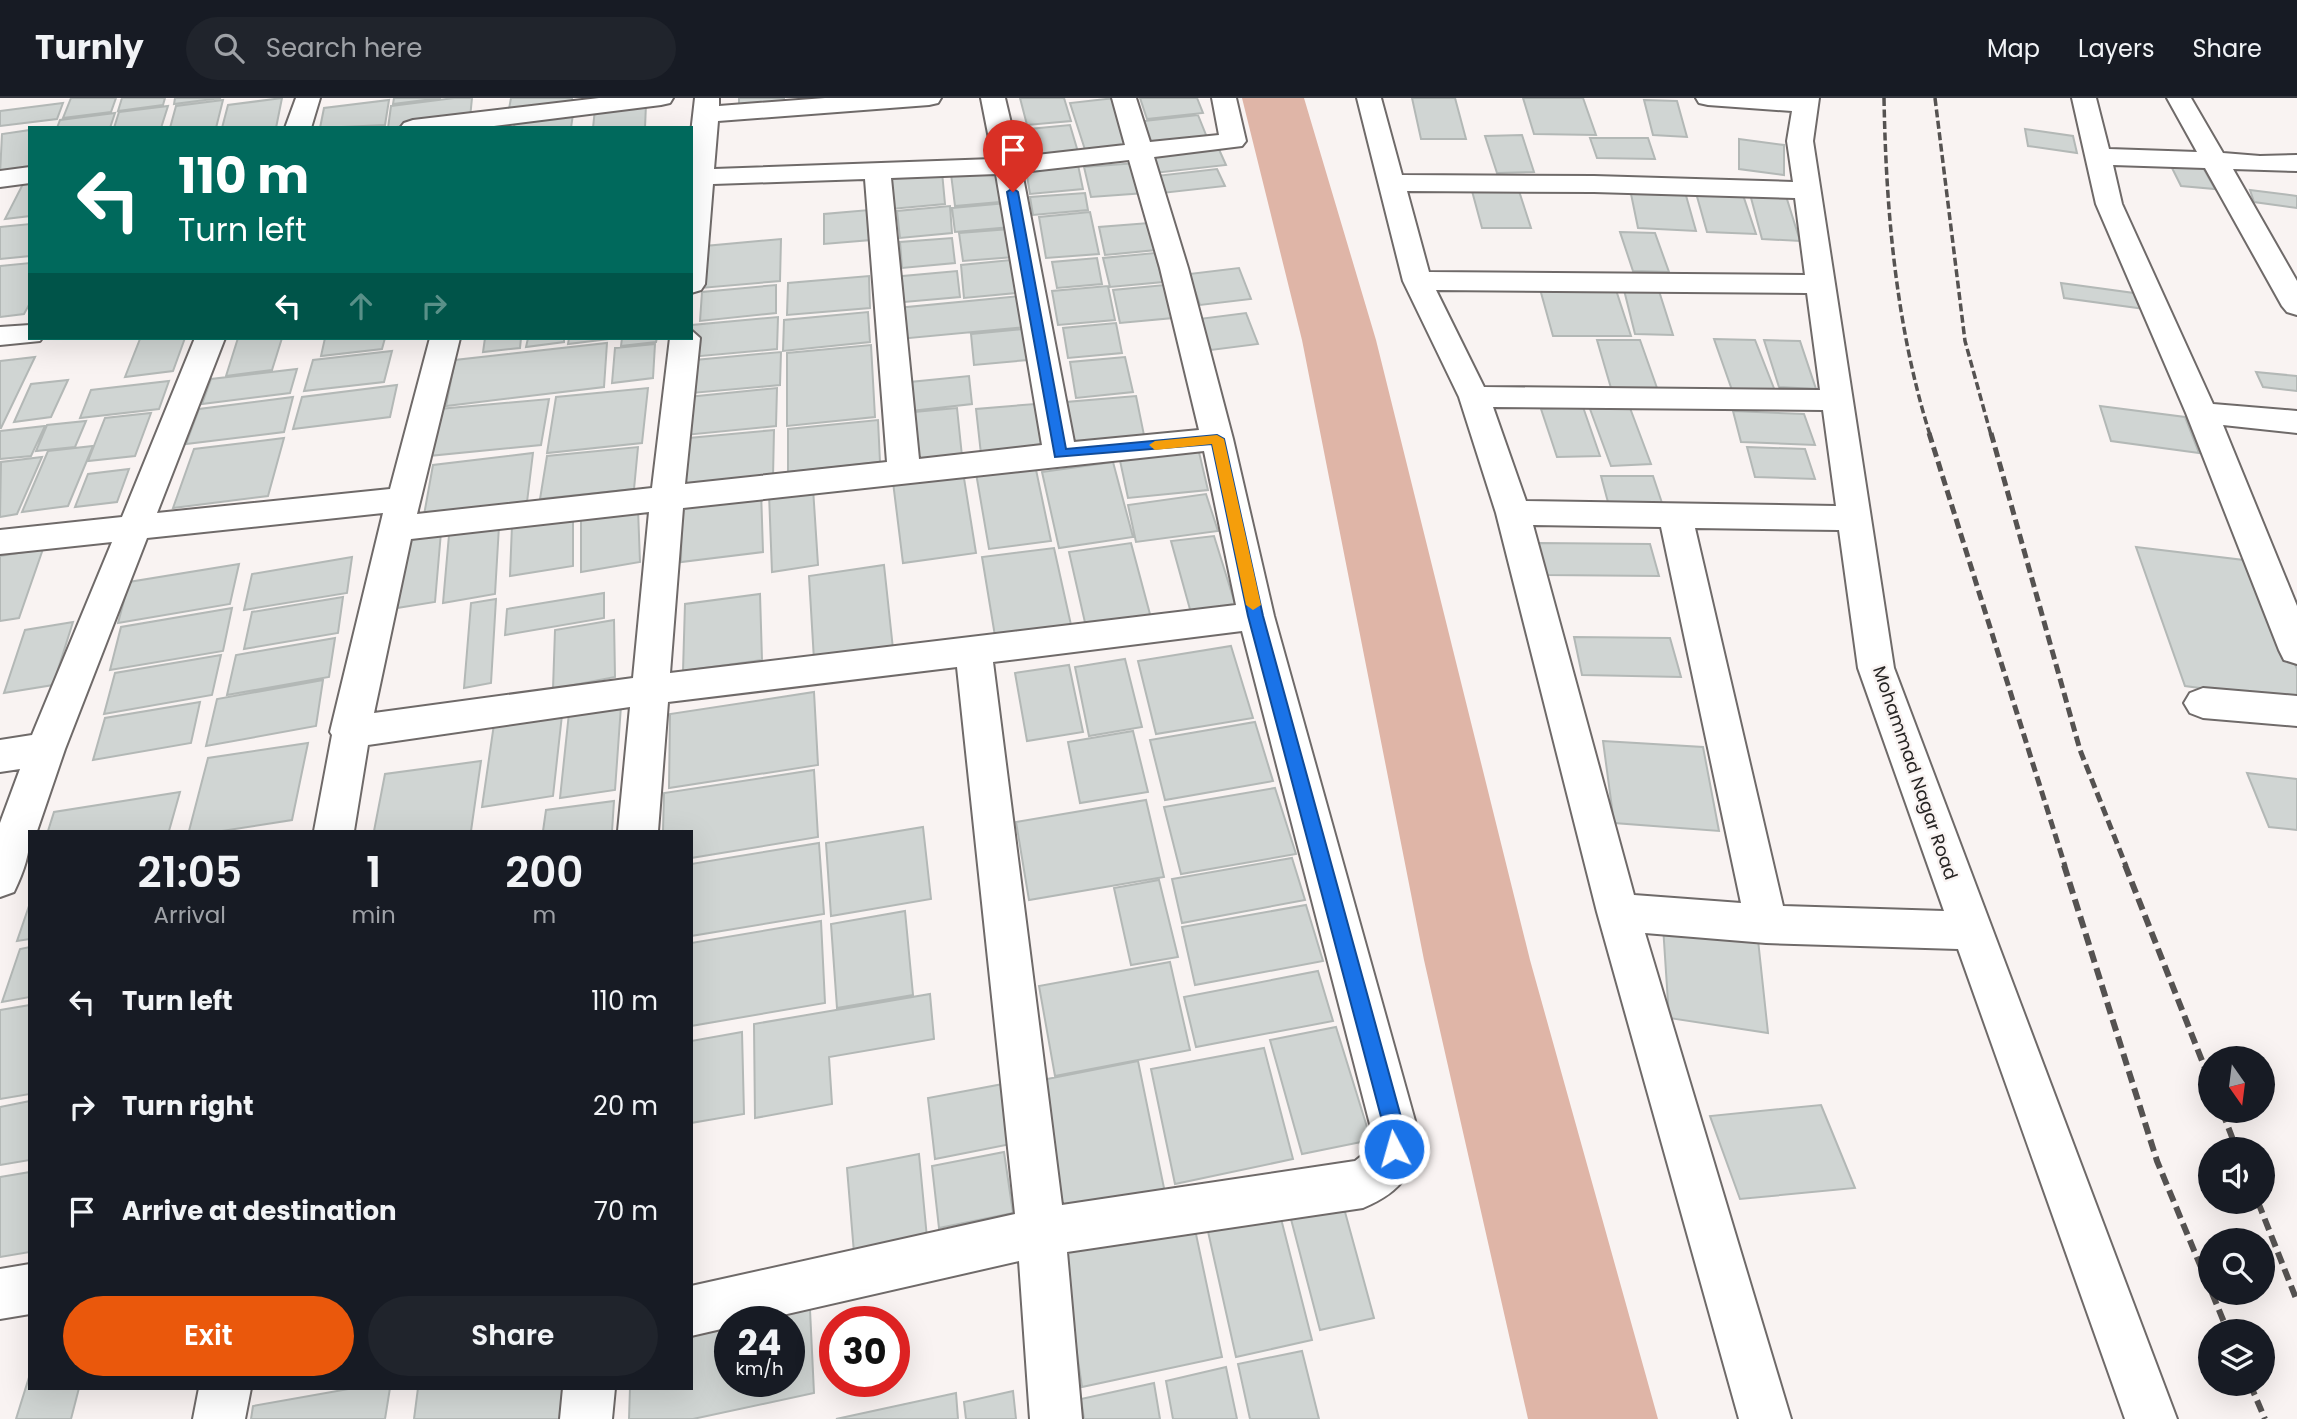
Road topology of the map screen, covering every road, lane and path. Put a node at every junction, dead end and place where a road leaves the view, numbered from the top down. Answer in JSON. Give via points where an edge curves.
{"nodes":[{"id":1,"x":308,"y":98,"type":"edge"},
{"id":2,"x":661,"y":98,"type":"edge"},
{"id":3,"x":929,"y":98,"type":"edge"},
{"id":4,"x":993,"y":98,"type":"edge"},
{"id":5,"x":1124,"y":98,"type":"edge"},
{"id":6,"x":1224,"y":98,"type":"edge"},
{"id":7,"x":1369,"y":98,"type":"edge"},
{"id":8,"x":1708,"y":98,"type":"edge"},
{"id":9,"x":2084,"y":98,"type":"edge"},
{"id":10,"x":2179,"y":98,"type":"edge"},
{"id":11,"x":1807,"y":102,"type":"edge"},
{"id":12,"x":706,"y":106,"type":"edge"},
{"id":13,"x":494,"y":115,"type":"edge"},
{"id":14,"x":299,"y":126,"type":"edge"},
{"id":15,"x":425,"y":126,"type":"edge"},
{"id":16,"x":1139,"y":151,"type":"junction"},
{"id":17,"x":2098,"y":157,"type":"junction"},
{"id":18,"x":2215,"y":160,"type":"junction"},
{"id":19,"x":2297,"y":163,"type":"edge"},
{"id":20,"x":1008,"y":166,"type":"junction"},
{"id":21,"x":877,"y":170,"type":"junction"},
{"id":22,"x":699,"y":177,"type":"junction"},
{"id":23,"x":1392,"y":184,"type":"junction"},
{"id":24,"x":1808,"y":190,"type":"junction"},
{"id":25,"x":693,"y":261,"type":"edge"},
{"id":26,"x":1417,"y":281,"type":"junction"},
{"id":27,"x":1821,"y":285,"type":"junction"},
{"id":28,"x":2297,"y":306,"type":"edge"},
{"id":29,"x":28,"y":334,"type":"edge"},
{"id":30,"x":0,"y":336,"type":"edge"},
{"id":31,"x":210,"y":340,"type":"edge"},
{"id":32,"x":444,"y":340,"type":"edge"},
{"id":33,"x":685,"y":340,"type":"edge"},
{"id":34,"x":1474,"y":397,"type":"junction"},
{"id":35,"x":1838,"y":400,"type":"junction"},
{"id":36,"x":2202,"y":413,"type":"junction"},
{"id":37,"x":2297,"y":422,"type":"edge"},
{"id":38,"x":1217,"y":439,"type":"junction"},
{"id":39,"x":1060,"y":454,"type":"junction"},
{"id":40,"x":904,"y":471,"type":"junction"},
{"id":41,"x":667,"y":498,"type":"junction"},
{"id":42,"x":400,"y":513,"type":"junction"},
{"id":43,"x":1513,"y":513,"type":"junction"},
{"id":44,"x":1675,"y":515,"type":"junction"},
{"id":45,"x":1855,"y":518,"type":"junction"},
{"id":46,"x":132,"y":528,"type":"junction"},
{"id":47,"x":0,"y":542,"type":"edge"},
{"id":48,"x":1256,"y":616,"type":"junction"},
{"id":49,"x":2297,"y":650,"type":"edge"},
{"id":50,"x":973,"y":651,"type":"junction"},
{"id":51,"x":650,"y":690,"type":"junction"},
{"id":52,"x":2203,"y":704,"type":"dead end"},
{"id":53,"x":2297,"y":711,"type":"edge"},
{"id":54,"x":349,"y":732,"type":"junction"},
{"id":55,"x":46,"y":750,"type":"junction"},
{"id":56,"x":0,"y":756,"type":"edge"},
{"id":57,"x":334,"y":830,"type":"edge"},
{"id":58,"x":638,"y":830,"type":"edge"},
{"id":59,"x":0,"y":879,"type":"edge"},
{"id":60,"x":1618,"y":912,"type":"junction"},
{"id":61,"x":1766,"y":924,"type":"junction"},
{"id":62,"x":1971,"y":931,"type":"junction"},
{"id":63,"x":1041,"y":1232,"type":"junction"},
{"id":64,"x":28,"y":1289,"type":"edge"},
{"id":65,"x":0,"y":1294,"type":"edge"},
{"id":66,"x":693,"y":1311,"type":"edge"},
{"id":67,"x":225,"y":1390,"type":"edge"},
{"id":68,"x":589,"y":1390,"type":"edge"},
{"id":69,"x":219,"y":1419,"type":"edge"},
{"id":70,"x":586,"y":1419,"type":"edge"},
{"id":71,"x":1056,"y":1419,"type":"edge"},
{"id":72,"x":1765,"y":1419,"type":"edge"},
{"id":73,"x":2151,"y":1419,"type":"edge"}],
"edges":[{"from":1,"to":14,"type":"street"},
{"from":2,"to":13,"type":"street"},
{"from":3,"to":12,"type":"street"},
{"from":4,"to":20,"type":"street"},
{"from":5,"to":16,"type":"street"},
{"from":6,"to":16,"type":"street","via":[[1233,141]]},
{"from":7,"to":23,"type":"street"},
{"from":8,"to":11,"type":"street"},
{"from":9,"to":17,"type":"street"},
{"from":10,"to":18,"type":"street"},
{"from":11,"to":24,"type":"street","name":"Mohammad Nagar Road","via":[[1800,141]]},
{"from":12,"to":22,"type":"street"},
{"from":13,"to":15,"type":"street"},
{"from":16,"to":20,"type":"street"},
{"from":16,"to":38,"type":"street"},
{"from":17,"to":18,"type":"street"},
{"from":17,"to":36,"type":"street","via":[[2109,204]]},
{"from":18,"to":19,"type":"street"},
{"from":18,"to":28,"type":"street"},
{"from":20,"to":21,"type":"street"},
{"from":20,"to":39,"type":"street"},
{"from":21,"to":22,"type":"street"},
{"from":21,"to":40,"type":"street"},
{"from":22,"to":25,"type":"street"},
{"from":23,"to":24,"type":"street"},
{"from":23,"to":26,"type":"street"},
{"from":24,"to":27,"type":"street","name":"Mohammad Nagar Road"},
{"from":26,"to":27,"type":"street"},
{"from":26,"to":34,"type":"street"},
{"from":27,"to":35,"type":"street","name":"Mohammad Nagar Road"},
{"from":29,"to":30,"type":"street"},
{"from":31,"to":46,"type":"street"},
{"from":32,"to":42,"type":"street"},
{"from":33,"to":41,"type":"street"},
{"from":34,"to":35,"type":"street"},
{"from":34,"to":43,"type":"street"},
{"from":35,"to":45,"type":"street","name":"Mohammad Nagar Road"},
{"from":36,"to":37,"type":"street"},
{"from":36,"to":49,"type":"street"},
{"from":38,"to":39,"type":"street"},
{"from":38,"to":48,"type":"street"},
{"from":39,"to":40,"type":"street"},
{"from":40,"to":41,"type":"street"},
{"from":41,"to":42,"type":"street"},
{"from":41,"to":51,"type":"street"},
{"from":42,"to":46,"type":"street"},
{"from":42,"to":54,"type":"street"},
{"from":43,"to":44,"type":"street"},
{"from":43,"to":60,"type":"street"},
{"from":44,"to":45,"type":"street"},
{"from":44,"to":61,"type":"street"},
{"from":45,"to":62,"type":"street","name":"Mohammad Nagar Road","via":[[1876,668]]},
{"from":46,"to":47,"type":"street"},
{"from":46,"to":55,"type":"street"},
{"from":48,"to":50,"type":"street"},
{"from":48,"to":63,"type":"street","via":[[1394,1128],[1394,1149],[1387,1168],[1363,1184]]},
{"from":50,"to":51,"type":"street"},
{"from":50,"to":63,"type":"street"},
{"from":51,"to":54,"type":"street"},
{"from":51,"to":58,"type":"street"},
{"from":52,"to":53,"type":"street"},
{"from":54,"to":57,"type":"street"},
{"from":55,"to":56,"type":"street"},
{"from":55,"to":59,"type":"street"},
{"from":60,"to":61,"type":"street"},
{"from":60,"to":72,"type":"street"},
{"from":61,"to":62,"type":"street"},
{"from":62,"to":73,"type":"street","name":"Mohammad Nagar Road"},
{"from":63,"to":66,"type":"street"},
{"from":63,"to":71,"type":"street"},
{"from":64,"to":65,"type":"street"},
{"from":67,"to":69,"type":"street"},
{"from":68,"to":70,"type":"street"}]}
